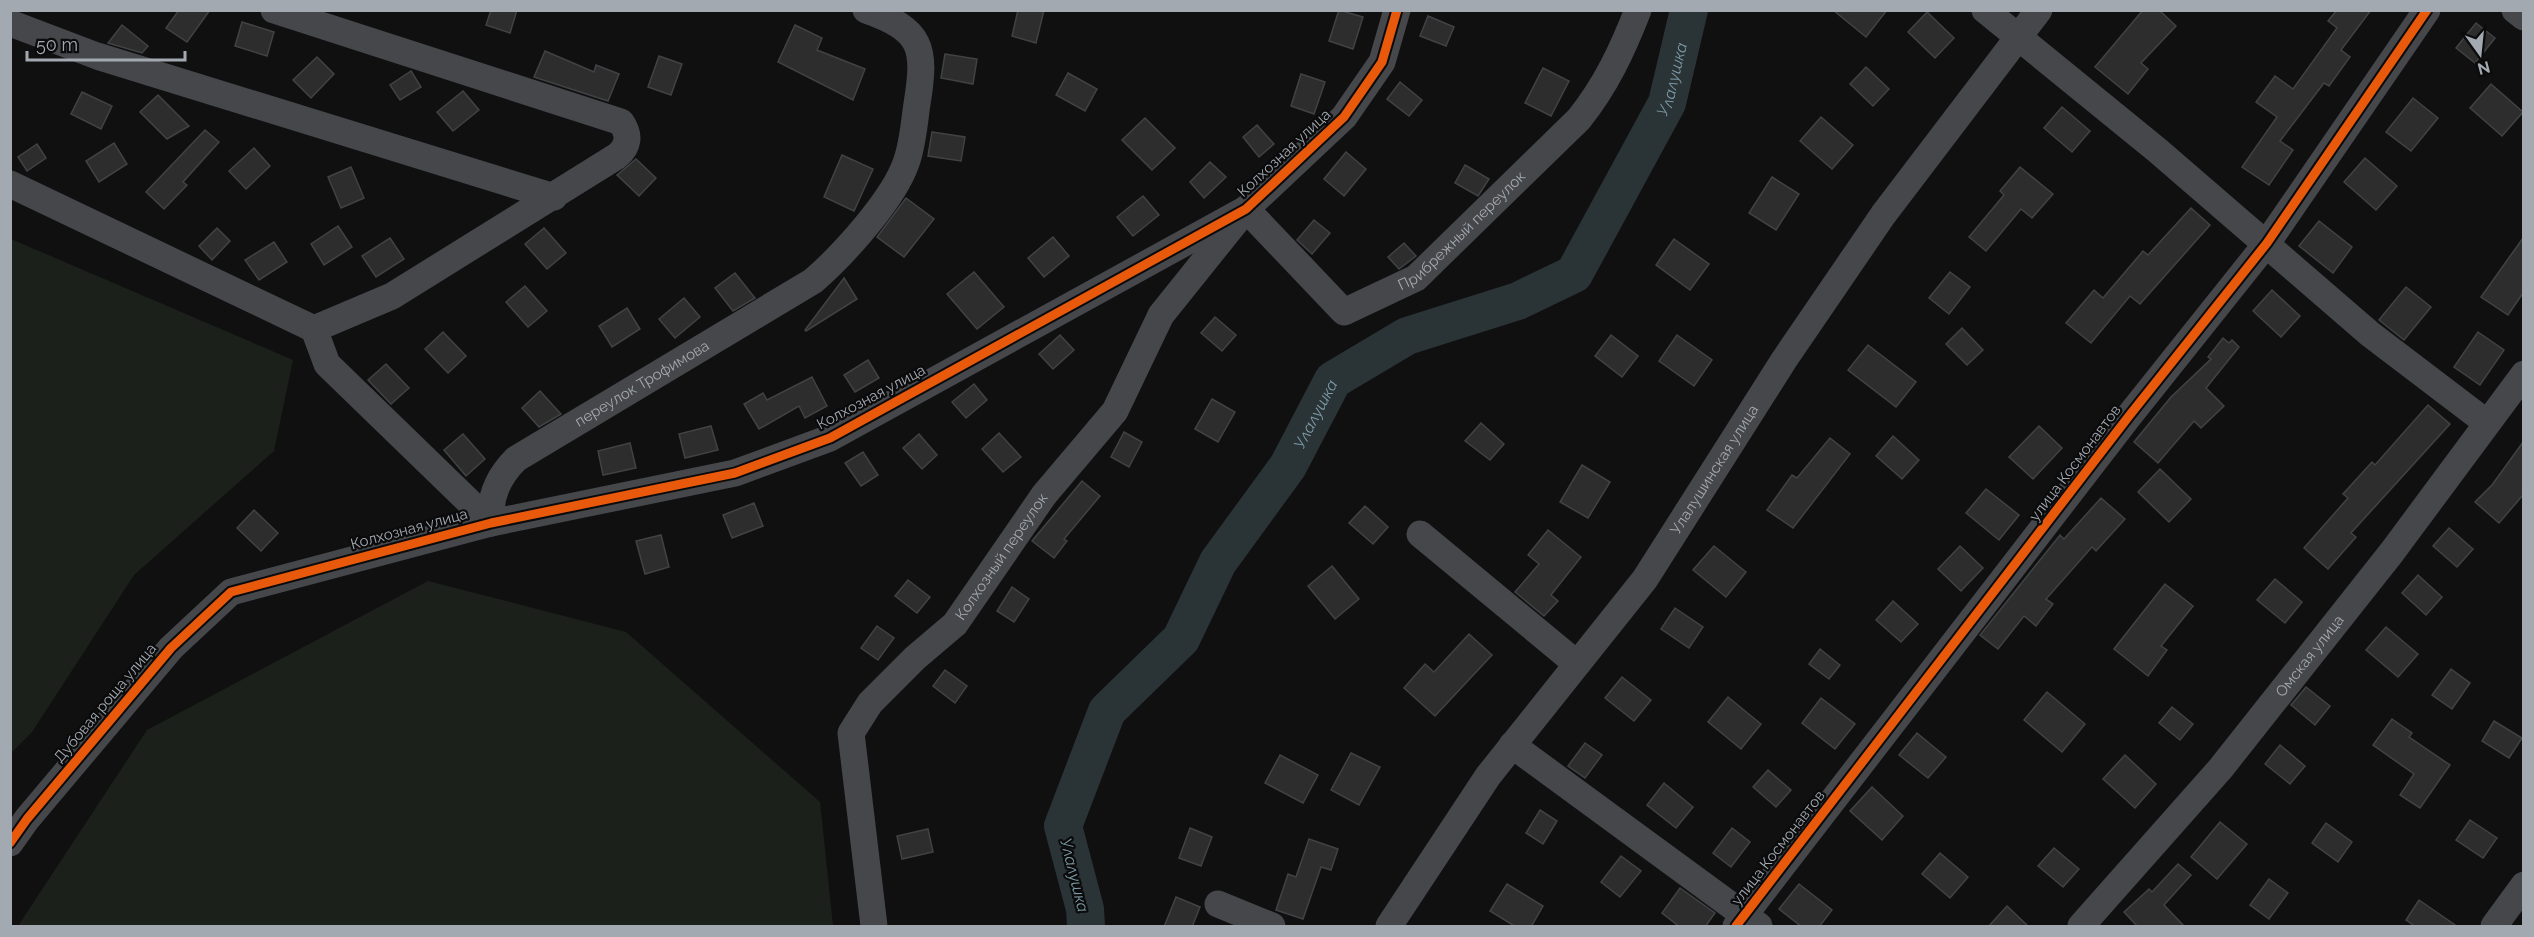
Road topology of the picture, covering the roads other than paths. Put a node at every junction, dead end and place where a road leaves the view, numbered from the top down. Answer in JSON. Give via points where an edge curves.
{"nodes":[{"id":1,"x":274,"y":10,"type":"edge"},
{"id":2,"x":866,"y":10,"type":"edge"},
{"id":3,"x":1397,"y":10,"type":"edge"},
{"id":4,"x":1638,"y":10,"type":"edge"},
{"id":5,"x":1985,"y":10,"type":"edge"},
{"id":6,"x":2039,"y":10,"type":"edge"},
{"id":7,"x":2427,"y":10,"type":"edge"},
{"id":8,"x":2515,"y":10,"type":"edge"},
{"id":9,"x":2523,"y":17,"type":"edge"},
{"id":10,"x":10,"y":23,"type":"edge"},
{"id":11,"x":2017,"y":39,"type":"junction"},
{"id":12,"x":10,"y":184,"type":"edge"},
{"id":13,"x":554,"y":197,"type":"junction"},
{"id":14,"x":1246,"y":209,"type":"junction"},
{"id":15,"x":2267,"y":243,"type":"junction"},
{"id":16,"x":315,"y":329,"type":"junction"},
{"id":17,"x":2523,"y":374,"type":"edge"},
{"id":18,"x":2487,"y":423,"type":"junction"},
{"id":19,"x":491,"y":523,"type":"junction"},
{"id":20,"x":1420,"y":534,"type":"dead end"},
{"id":21,"x":231,"y":592,"type":"joint"},
{"id":22,"x":1577,"y":664,"type":"junction"},
{"id":23,"x":1512,"y":745,"type":"junction"},
{"id":24,"x":10,"y":843,"type":"edge"},
{"id":25,"x":2523,"y":885,"type":"edge"},
{"id":26,"x":1218,"y":904,"type":"dead end"},
{"id":27,"x":1747,"y":922,"type":"edge"},
{"id":28,"x":874,"y":927,"type":"edge"},
{"id":29,"x":1272,"y":927,"type":"edge"},
{"id":30,"x":1389,"y":927,"type":"edge"},
{"id":31,"x":2081,"y":927,"type":"edge"},
{"id":32,"x":2494,"y":927,"type":"edge"}],
"edges":[{"from":1,"to":13,"type":"street","via":[[621,122],[627,130],[624,150]]},
{"from":2,"to":19,"type":"street","name":"переулок Трофимова","via":[[904,26],[921,55],[921,83],[906,164],[885,200],[813,281],[516,459],[503,472],[495,490]]},
{"from":3,"to":14,"type":"street","name":"Колхозная улица","via":[[1382,62],[1344,117]]},
{"from":4,"to":14,"type":"street","name":"Прибрежный переулок","via":[[1618,60],[1579,119],[1416,278],[1344,312]]},
{"from":5,"to":11,"type":"street"},
{"from":6,"to":11,"type":"street","name":"Улалушинская улица"},
{"from":7,"to":15,"type":"street","name":"улица Космонавтов"},
{"from":8,"to":9,"type":"street"},
{"from":10,"to":13,"type":"street","via":[[97,56]]},
{"from":11,"to":15,"type":"street"},
{"from":11,"to":22,"type":"street","name":"Улалушинская улица","via":[[1883,215],[1784,360],[1645,579]]},
{"from":12,"to":16,"type":"street"},
{"from":13,"to":16,"type":"street","via":[[392,296]]},
{"from":14,"to":19,"type":"street","name":"Колхозная улица","via":[[830,438],[735,472]]},
{"from":14,"to":28,"type":"street","name":"Колхозный переулок","via":[[1161,315],[1115,411],[1044,495],[955,624],[870,704],[851,733]]},
{"from":15,"to":18,"type":"street","via":[[2370,334]]},
{"from":15,"to":27,"type":"street","name":"улица Космонавтов","via":[[2129,416]]},
{"from":16,"to":19,"type":"street","via":[[327,364]]},
{"from":17,"to":18,"type":"street","name":"Омская улица"},
{"from":18,"to":31,"type":"street","name":"Омская улица","via":[[2392,552],[2221,768]]},
{"from":19,"to":21,"type":"street","name":"Колхозная улица"},
{"from":20,"to":22,"type":"street"},
{"from":21,"to":24,"type":"street","name":"Дубовая роща улица","via":[[171,648]]},
{"from":22,"to":23,"type":"street","name":"Улалушинская улица"},
{"from":23,"to":27,"type":"street"},
{"from":23,"to":30,"type":"street","name":"Улалушинская улица"},
{"from":25,"to":32,"type":"street"},
{"from":26,"to":29,"type":"street"}]}
